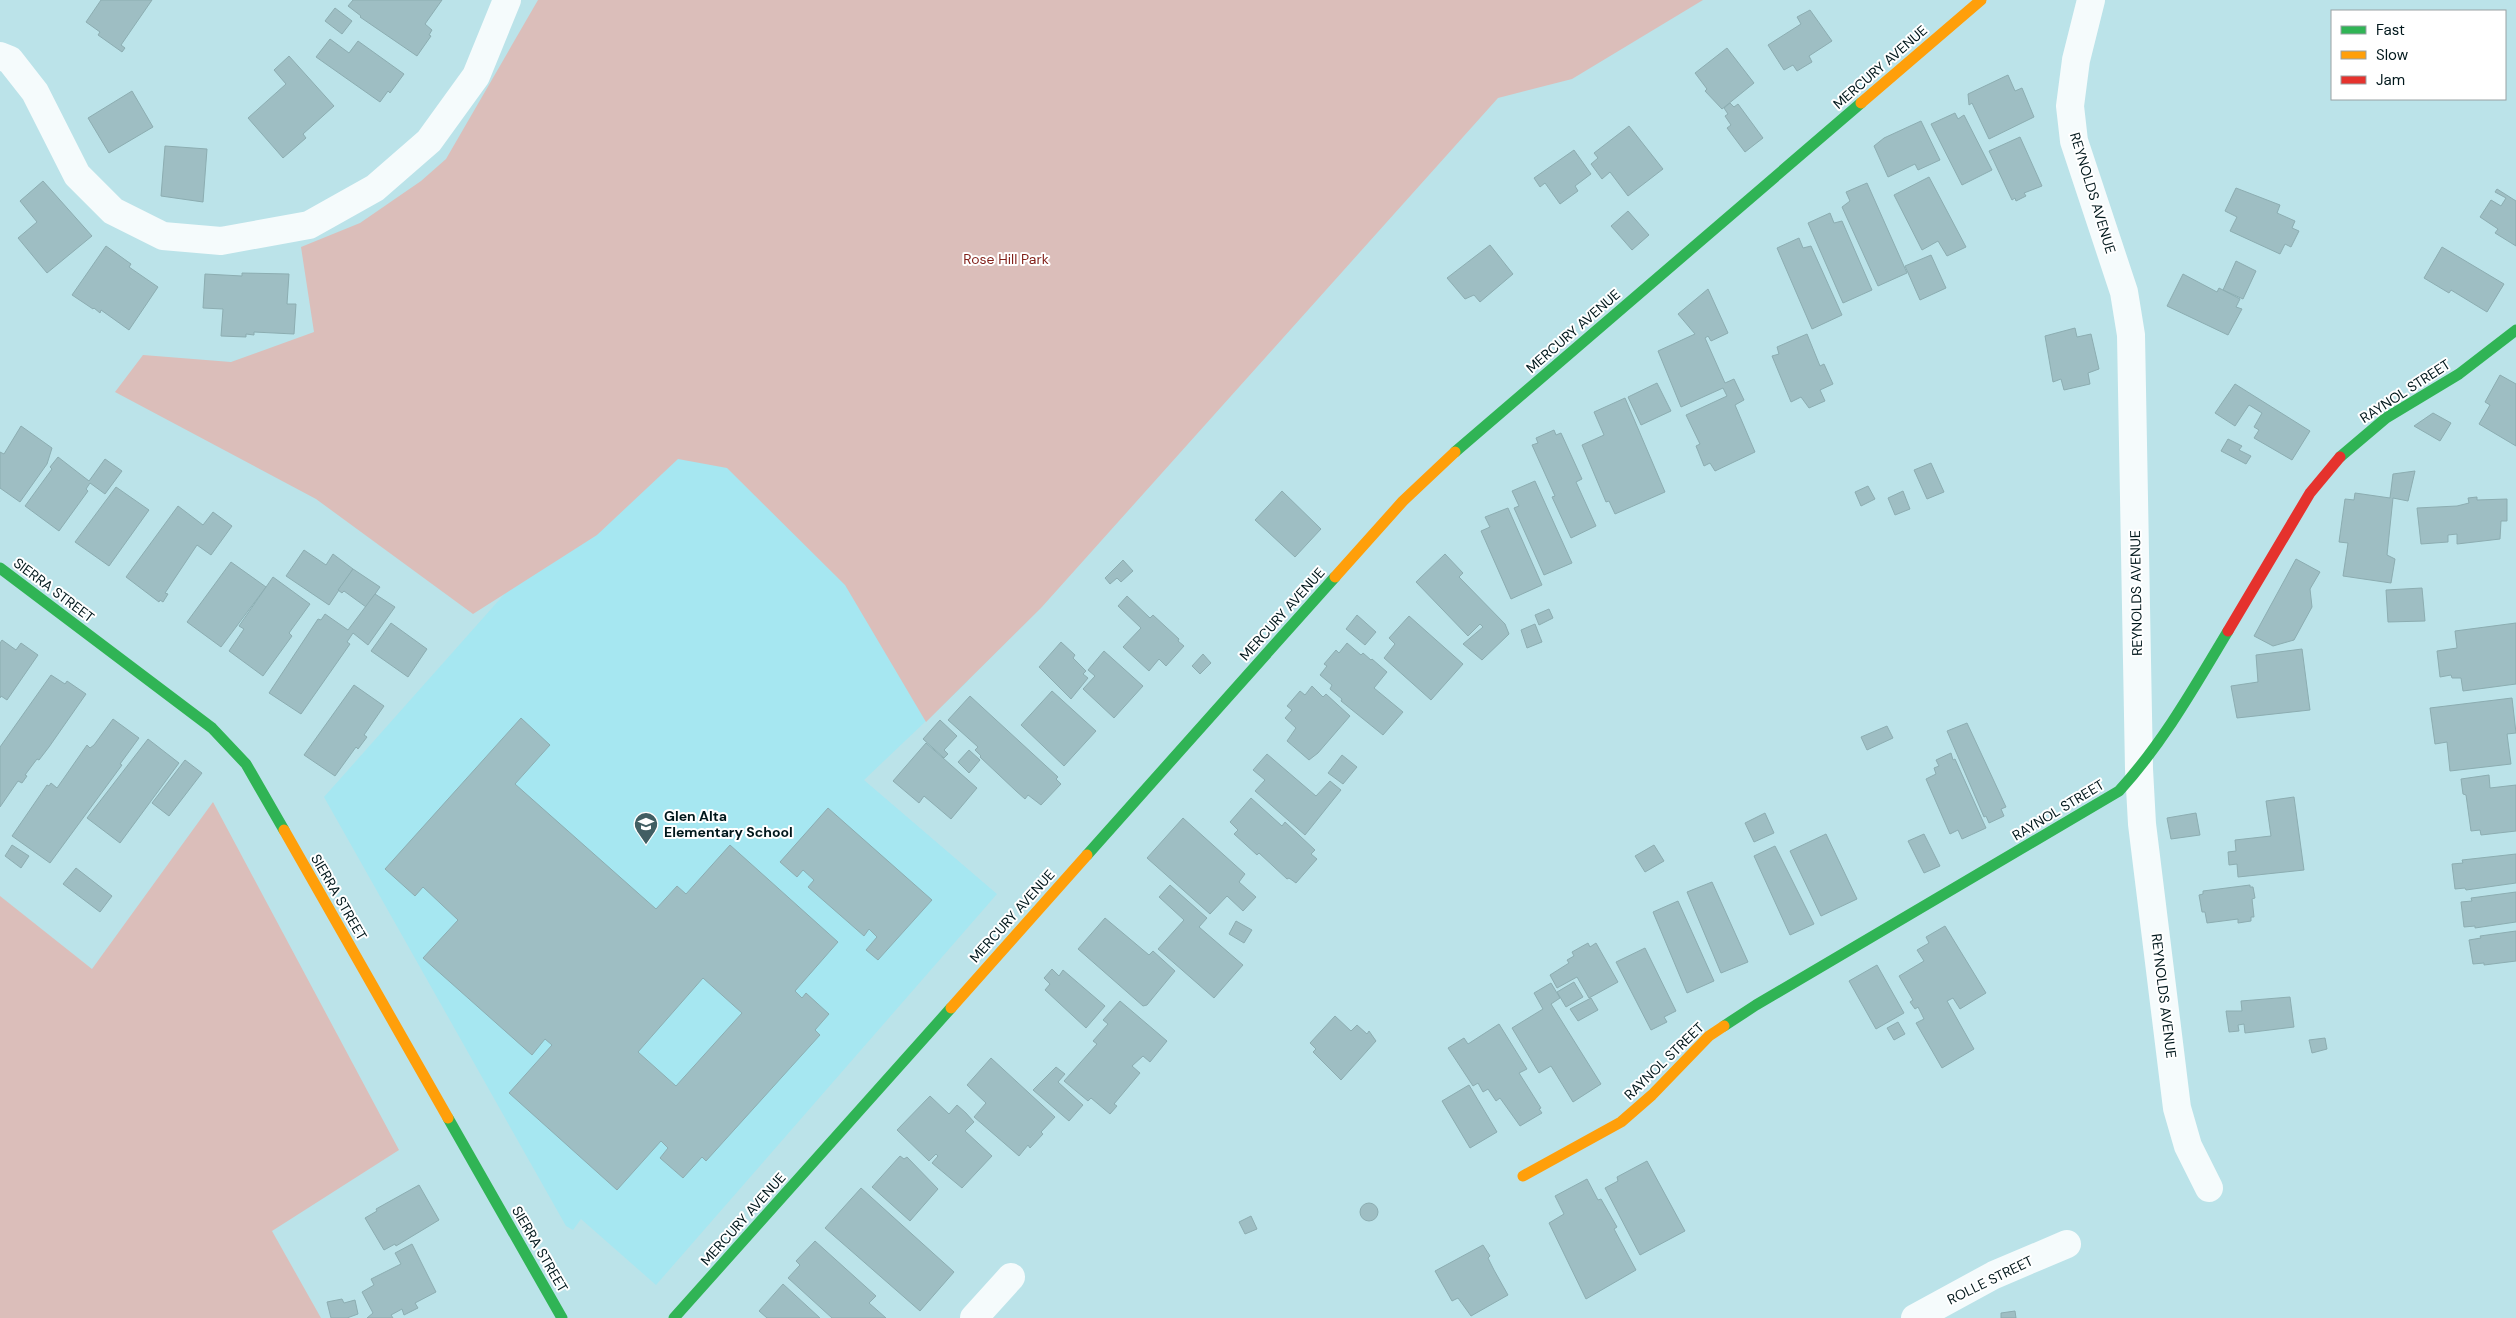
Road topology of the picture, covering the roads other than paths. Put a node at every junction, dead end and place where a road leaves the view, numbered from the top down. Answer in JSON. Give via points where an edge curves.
{"nodes":[{"id":1,"x":507,"y":0,"type":"edge"},
{"id":2,"x":1981,"y":0,"type":"edge"},
{"id":3,"x":2091,"y":0,"type":"edge"},
{"id":4,"x":0,"y":56,"type":"edge"},
{"id":5,"x":2516,"y":330,"type":"edge"},
{"id":6,"x":0,"y":568,"type":"edge"},
{"id":7,"x":2139,"y":769,"type":"junction"},
{"id":8,"x":1523,"y":1176,"type":"dead end"},
{"id":9,"x":2209,"y":1188,"type":"dead end"},
{"id":10,"x":2067,"y":1244,"type":"dead end"},
{"id":11,"x":1011,"y":1277,"type":"dead end"},
{"id":12,"x":562,"y":1318,"type":"edge"},
{"id":13,"x":674,"y":1318,"type":"edge"},
{"id":14,"x":974,"y":1318,"type":"edge"},
{"id":15,"x":1915,"y":1318,"type":"edge"}],
"edges":[{"from":1,"to":4,"type":"street","via":[[476,76],[429,141],[375,188],[309,225],[221,241],[163,236],[113,210],[77,175],[35,92],[10,60]]},
{"from":2,"to":13,"type":"street","name":"MERCURY AVENUE","via":[[1449,457],[1403,501]]},
{"from":3,"to":7,"type":"street","name":"REYNOLDS AVENUE","via":[[2076,60],[2070,106],[2074,141],[2124,292],[2131,335]]},
{"from":5,"to":7,"type":"street","name":"RAYNOL STREET","via":[[2459,374],[2386,418],[2345,451],[2310,493],[2185,702]]},
{"from":6,"to":12,"type":"street","name":"SIERRA STREET","via":[[212,728],[246,764]]},
{"from":7,"to":8,"type":"street","name":"RAYNOL STREET","via":[[2119,791],[1756,1005],[1709,1036],[1621,1122]]},
{"from":7,"to":9,"type":"street","name":"REYNOLDS AVENUE","via":[[2142,824],[2177,1108],[2188,1146]]},
{"from":10,"to":15,"type":"street","name":"ROLLE STREET","via":[[1994,1275]]},
{"from":11,"to":14,"type":"street"}]}
